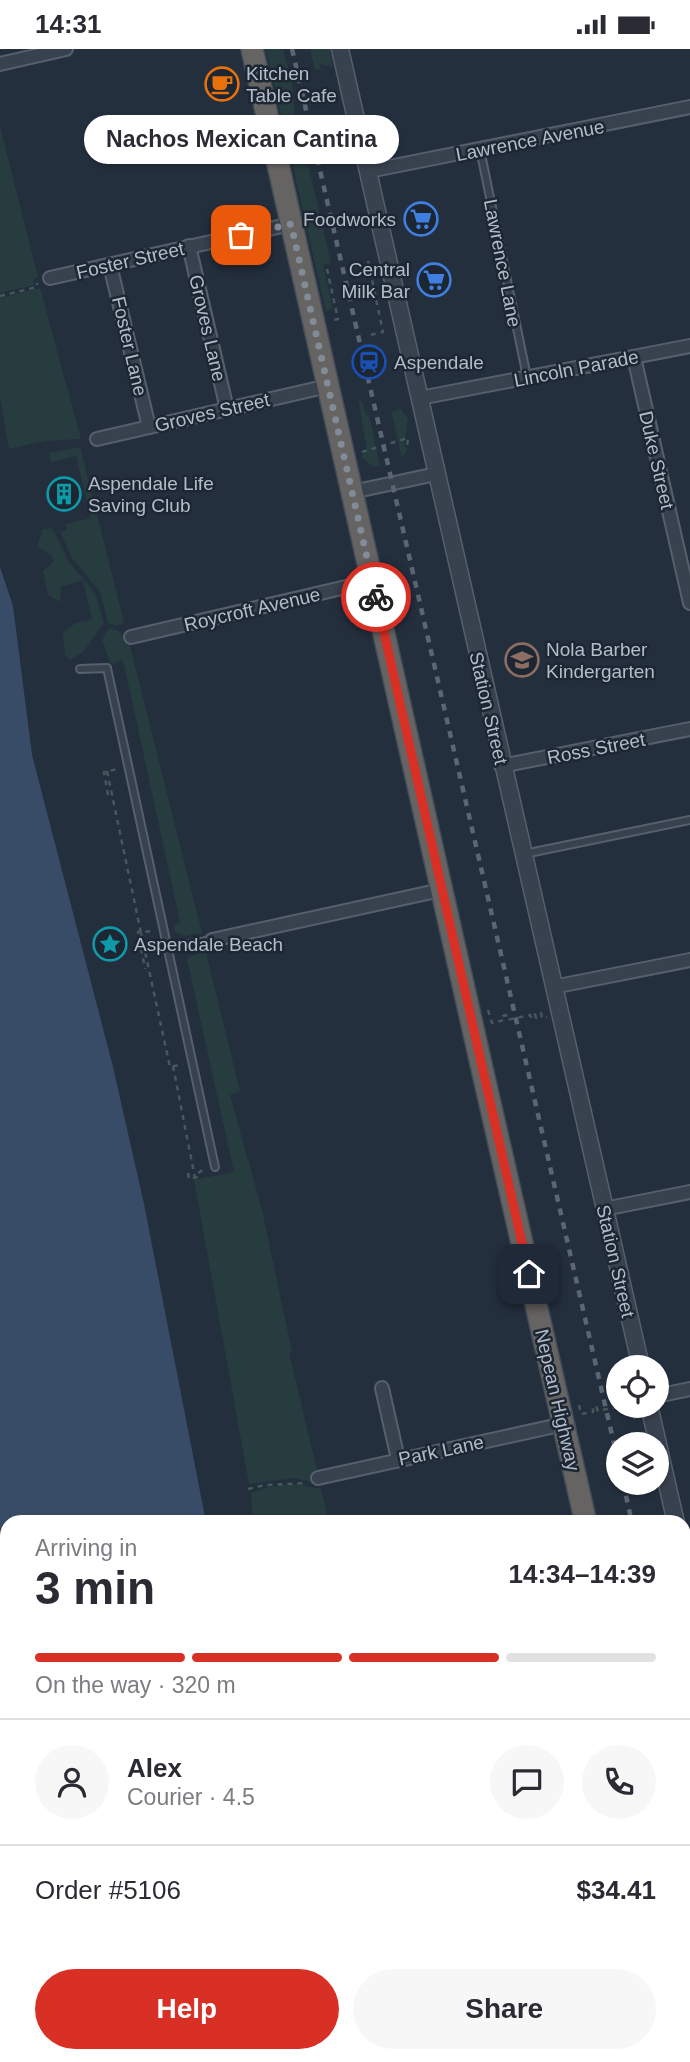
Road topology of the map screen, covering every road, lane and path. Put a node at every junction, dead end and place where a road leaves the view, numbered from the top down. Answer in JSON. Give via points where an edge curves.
{"nodes":[{"id":1,"x":66,"y":49,"type":"edge"},
{"id":2,"x":252,"y":49,"type":"edge"},
{"id":3,"x":340,"y":49,"type":"edge"},
{"id":4,"x":0,"y":64,"type":"edge"},
{"id":5,"x":690,"y":107,"type":"edge"},
{"id":6,"x":480,"y":149,"type":"junction"},
{"id":7,"x":369,"y":171,"type":"junction"},
{"id":8,"x":291,"y":224,"type":"junction"},
{"id":9,"x":189,"y":246,"type":"junction"},
{"id":10,"x":368,"y":261,"type":"dead end"},
{"id":11,"x":110,"y":265,"type":"junction"},
{"id":12,"x":327,"y":269,"type":"dead end"},
{"id":13,"x":46,"y":280,"type":"joint"},
{"id":14,"x":0,"y":296,"type":"edge"},
{"id":15,"x":330,"y":321,"type":"dead end"},
{"id":16,"x":370,"y":335,"type":"dead end"},
{"id":17,"x":690,"y":346,"type":"edge"},
{"id":18,"x":634,"y":357,"type":"junction"},
{"id":19,"x":527,"y":378,"type":"junction"},
{"id":20,"x":328,"y":386,"type":"junction"},
{"id":21,"x":420,"y":398,"type":"junction"},
{"id":22,"x":227,"y":409,"type":"junction"},
{"id":23,"x":149,"y":427,"type":"junction"},
{"id":24,"x":97,"y":439,"type":"dead end"},
{"id":25,"x":407,"y":447,"type":"dead end"},
{"id":26,"x":359,"y":453,"type":"dead end"},
{"id":27,"x":436,"y":474,"type":"junction"},
{"id":28,"x":352,"y":492,"type":"junction"},
{"id":29,"x":372,"y":581,"type":"junction"},
{"id":30,"x":690,"y":603,"type":"edge"},
{"id":31,"x":131,"y":637,"type":"dead end"},
{"id":32,"x":80,"y":669,"type":"dead end"},
{"id":33,"x":690,"y":729,"type":"edge"},
{"id":34,"x":128,"y":766,"type":"junction"},
{"id":35,"x":501,"y":766,"type":"junction"},
{"id":36,"x":107,"y":771,"type":"junction"},
{"id":37,"x":108,"y":795,"type":"dead end"},
{"id":38,"x":690,"y":820,"type":"edge"},
{"id":39,"x":522,"y":855,"type":"junction"},
{"id":40,"x":441,"y":890,"type":"junction"},
{"id":41,"x":136,"y":926,"type":"dead end"},
{"id":42,"x":164,"y":927,"type":"junction"},
{"id":43,"x":140,"y":932,"type":"junction"},
{"id":44,"x":212,"y":940,"type":"joint"},
{"id":45,"x":169,"y":948,"type":"junction"},
{"id":46,"x":690,"y":960,"type":"edge"},
{"id":47,"x":145,"y":969,"type":"dead end"},
{"id":48,"x":553,"y":987,"type":"junction"},
{"id":49,"x":469,"y":1012,"type":"junction"},
{"id":50,"x":559,"y":1014,"type":"junction"},
{"id":51,"x":192,"y":1062,"type":"junction"},
{"id":52,"x":173,"y":1066,"type":"junction"},
{"id":53,"x":215,"y":1167,"type":"joint"},
{"id":54,"x":188,"y":1173,"type":"dead end"},
{"id":55,"x":195,"y":1178,"type":"junction"},
{"id":56,"x":690,"y":1192,"type":"edge"},
{"id":57,"x":604,"y":1209,"type":"junction"},
{"id":58,"x":638,"y":1355,"type":"edge"},
{"id":59,"x":382,"y":1388,"type":"dead end"},
{"id":60,"x":690,"y":1389,"type":"edge"},
{"id":61,"x":669,"y":1393,"type":"edge"},
{"id":62,"x":606,"y":1409,"type":"edge"},
{"id":63,"x":562,"y":1415,"type":"junction"},
{"id":64,"x":652,"y":1418,"type":"edge"},
{"id":65,"x":398,"y":1459,"type":"junction"},
{"id":66,"x":318,"y":1478,"type":"joint"},
{"id":67,"x":248,"y":1489,"type":"dead end"},
{"id":68,"x":584,"y":1515,"type":"edge"},
{"id":69,"x":674,"y":1515,"type":"edge"}],
"edges":[{"from":1,"to":4,"type":"street"},
{"from":2,"to":8,"type":"highway","name":"Nepean Highway"},
{"from":3,"to":7,"type":"street","name":"Station Street"},
{"from":5,"to":6,"type":"street","name":"Lawrence Avenue"},
{"from":6,"to":7,"type":"street","name":"Lawrence Avenue"},
{"from":6,"to":19,"type":"lane","name":"Lawrence Lane"},
{"from":7,"to":21,"type":"street","name":"Station Street"},
{"from":8,"to":9,"type":"street","name":"Foster Street"},
{"from":8,"to":20,"type":"highway","name":"Nepean Highway"},
{"from":9,"to":11,"type":"street","name":"Foster Street"},
{"from":9,"to":22,"type":"street","name":"Groves Lane"},
{"from":10,"to":16,"type":"path","via":[[383,332]]},
{"from":11,"to":13,"type":"street","name":"Foster Street"},
{"from":11,"to":23,"type":"street","name":"Foster Lane"},
{"from":12,"to":15,"type":"path","via":[[338,319]]},
{"from":13,"to":14,"type":"path","via":[[37,287]]},
{"from":17,"to":18,"type":"street","name":"Lincoln Parade"},
{"from":18,"to":19,"type":"street","name":"Lincoln Parade"},
{"from":18,"to":30,"type":"street","name":"Duke Street"},
{"from":19,"to":21,"type":"street","name":"Lincoln Parade"},
{"from":20,"to":22,"type":"street","name":"Groves Street"},
{"from":20,"to":28,"type":"highway","name":"Nepean Highway"},
{"from":21,"to":27,"type":"street","name":"Station Street"},
{"from":22,"to":23,"type":"street","name":"Groves Street"},
{"from":23,"to":24,"type":"street","name":"Groves Street"},
{"from":25,"to":26,"type":"path","via":[[408,438]]},
{"from":27,"to":28,"type":"street"},
{"from":27,"to":35,"type":"street","name":"Station Street"},
{"from":28,"to":29,"type":"highway","name":"Nepean Highway"},
{"from":29,"to":31,"type":"street","name":"Roycroft Avenue"},
{"from":29,"to":40,"type":"highway","name":"Nepean Highway"},
{"from":32,"to":34,"type":"lane","via":[[107,668]]},
{"from":33,"to":35,"type":"street","name":"Ross Street"},
{"from":34,"to":36,"type":"path"},
{"from":34,"to":42,"type":"lane"},
{"from":35,"to":39,"type":"street","name":"Station Street"},
{"from":36,"to":37,"type":"path"},
{"from":36,"to":43,"type":"path"},
{"from":38,"to":39,"type":"lane"},
{"from":39,"to":48,"type":"street","name":"Station Street"},
{"from":40,"to":44,"type":"street"},
{"from":40,"to":49,"type":"highway","name":"Nepean Highway"},
{"from":41,"to":43,"type":"path"},
{"from":42,"to":43,"type":"path"},
{"from":42,"to":45,"type":"lane"},
{"from":43,"to":47,"type":"path"},
{"from":43,"to":52,"type":"path"},
{"from":44,"to":45,"type":"lane"},
{"from":45,"to":51,"type":"lane"},
{"from":46,"to":48,"type":"street"},
{"from":48,"to":50,"type":"street","name":"Station Street"},
{"from":49,"to":50,"type":"path","via":[[488,1008],[492,1023],[506,1015],[507,1020]]},
{"from":49,"to":63,"type":"highway","name":"Nepean Highway"},
{"from":50,"to":57,"type":"street","name":"Station Street"},
{"from":51,"to":52,"type":"path"},
{"from":51,"to":53,"type":"lane"},
{"from":52,"to":55,"type":"path"},
{"from":53,"to":55,"type":"path"},
{"from":54,"to":55,"type":"path","via":[[190,1179]]},
{"from":56,"to":57,"type":"street"},
{"from":57,"to":58,"type":"street","name":"Station Street"},
{"from":59,"to":65,"type":"street"},
{"from":60,"to":61,"type":"street"},
{"from":62,"to":63,"type":"path","via":[[598,1411],[596,1406],[593,1412],[581,1414],[578,1401]]},
{"from":63,"to":65,"type":"street","name":"Park Lane"},
{"from":63,"to":68,"type":"highway","name":"Nepean Highway"},
{"from":64,"to":69,"type":"street"},
{"from":65,"to":66,"type":"street","name":"Park Lane"},
{"from":66,"to":67,"type":"path","via":[[319,1486],[300,1482]]}]}
